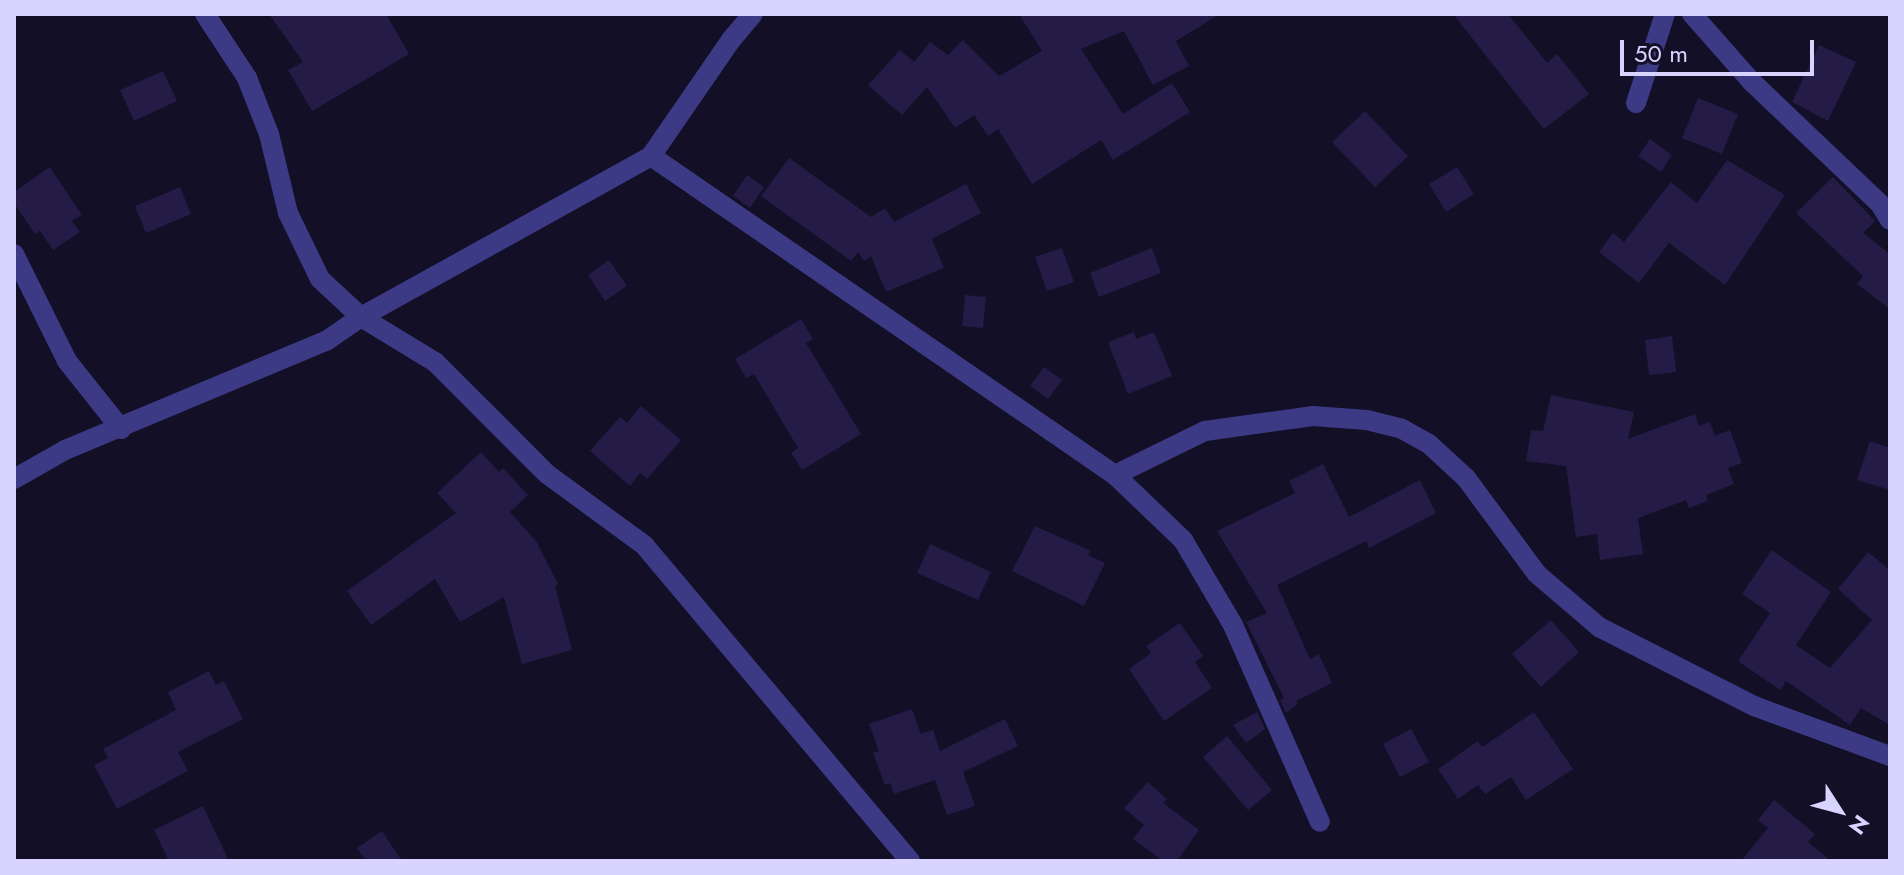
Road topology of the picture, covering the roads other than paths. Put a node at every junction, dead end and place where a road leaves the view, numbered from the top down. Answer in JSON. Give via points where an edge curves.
{"nodes":[{"id":1,"x":205,"y":14,"type":"edge"},
{"id":2,"x":753,"y":14,"type":"edge"},
{"id":3,"x":1665,"y":14,"type":"edge"},
{"id":4,"x":1692,"y":14,"type":"edge"},
{"id":5,"x":1636,"y":103,"type":"dead end"},
{"id":6,"x":651,"y":156,"type":"junction"},
{"id":7,"x":1890,"y":220,"type":"edge"},
{"id":8,"x":14,"y":254,"type":"edge"},
{"id":9,"x":361,"y":317,"type":"junction"},
{"id":10,"x":121,"y":429,"type":"junction"},
{"id":11,"x":1115,"y":475,"type":"junction"},
{"id":12,"x":14,"y":479,"type":"edge"},
{"id":13,"x":1890,"y":756,"type":"edge"},
{"id":14,"x":1320,"y":822,"type":"dead end"},
{"id":15,"x":910,"y":861,"type":"edge"}],
"edges":[{"from":1,"to":9,"type":"street","via":[[247,78],[269,134],[288,213],[320,279]]},
{"from":2,"to":6,"type":"street"},
{"from":3,"to":5,"type":"street"},
{"from":4,"to":7,"type":"street"},
{"from":6,"to":9,"type":"street"},
{"from":6,"to":11,"type":"street"},
{"from":8,"to":10,"type":"street","via":[[67,361]]},
{"from":9,"to":10,"type":"street","via":[[273,366]]},
{"from":9,"to":15,"type":"street","via":[[435,362],[547,474],[644,545]]},
{"from":10,"to":12,"type":"street","via":[[65,450]]},
{"from":11,"to":13,"type":"street","via":[[1205,431],[1313,416],[1402,429],[1429,444],[1466,478],[1537,574],[1599,627],[1754,706]]},
{"from":11,"to":14,"type":"street","via":[[1183,540],[1233,625]]}]}
